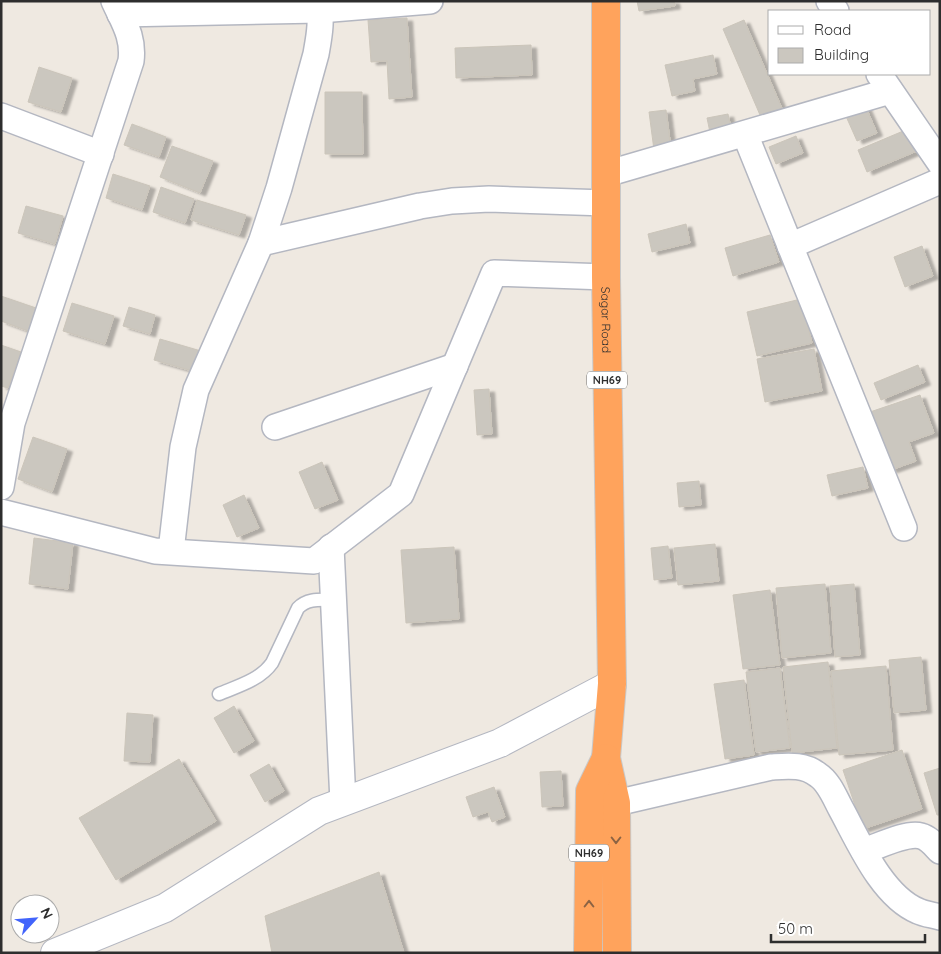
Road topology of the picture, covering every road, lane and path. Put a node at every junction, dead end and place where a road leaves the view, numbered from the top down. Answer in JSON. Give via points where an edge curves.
{"nodes":[{"id":1,"x":430,"y":1,"type":"edge"},
{"id":2,"x":606,"y":1,"type":"edge"},
{"id":3,"x":318,"y":5,"type":"edge"},
{"id":4,"x":117,"y":8,"type":"edge"},
{"id":5,"x":884,"y":82,"type":"edge"},
{"id":6,"x":1,"y":116,"type":"edge"},
{"id":7,"x":745,"y":134,"type":"junction"},
{"id":8,"x":101,"y":154,"type":"junction"},
{"id":9,"x":940,"y":163,"type":"edge"},
{"id":10,"x":606,"y":174,"type":"junction"},
{"id":11,"x":940,"y":181,"type":"edge"},
{"id":12,"x":606,"y":203,"type":"junction"},
{"id":13,"x":261,"y":242,"type":"junction"},
{"id":14,"x":790,"y":246,"type":"junction"},
{"id":15,"x":606,"y":277,"type":"junction"},
{"id":16,"x":455,"y":366,"type":"junction"},
{"id":17,"x":6,"y":421,"type":"edge"},
{"id":18,"x":275,"y":427,"type":"dead end"},
{"id":19,"x":1,"y":487,"type":"edge"},
{"id":20,"x":1,"y":512,"type":"edge"},
{"id":21,"x":904,"y":528,"type":"dead end"},
{"id":22,"x":331,"y":547,"type":"junction"},
{"id":23,"x":171,"y":551,"type":"junction"},
{"id":24,"x":334,"y":600,"type":"junction"},
{"id":25,"x":612,"y":684,"type":"junction"},
{"id":26,"x":219,"y":694,"type":"dead end"},
{"id":27,"x":606,"y":758,"type":"junction"},
{"id":28,"x":343,"y":802,"type":"junction"},
{"id":29,"x":616,"y":803,"type":"junction"},
{"id":30,"x":864,"y":851,"type":"junction"},
{"id":31,"x":940,"y":851,"type":"edge"},
{"id":32,"x":940,"y":917,"type":"edge"},
{"id":33,"x":55,"y":953,"type":"edge"},
{"id":34,"x":588,"y":953,"type":"edge"},
{"id":35,"x":617,"y":953,"type":"edge"}],
"edges":[{"from":1,"to":3,"type":"street"},
{"from":2,"to":10,"type":"highway","name":"Sagar Road","number":"NH69"},
{"from":3,"to":4,"type":"street"},
{"from":3,"to":13,"type":"street","via":[[320,33],[316,54]]},
{"from":4,"to":8,"type":"street","via":[[133,46],[132,61]]},
{"from":5,"to":7,"type":"street"},
{"from":5,"to":9,"type":"street"},
{"from":6,"to":8,"type":"street"},
{"from":7,"to":10,"type":"street"},
{"from":7,"to":14,"type":"street"},
{"from":8,"to":17,"type":"street"},
{"from":10,"to":12,"type":"highway","name":"Sagar Road","number":"NH69"},
{"from":11,"to":14,"type":"street"},
{"from":12,"to":13,"type":"street","via":[[452,201]]},
{"from":12,"to":15,"type":"highway","name":"Sagar Road","number":"NH69"},
{"from":13,"to":23,"type":"street","via":[[196,390],[183,447]]},
{"from":14,"to":21,"type":"street"},
{"from":15,"to":16,"type":"street","via":[[494,273]]},
{"from":15,"to":25,"type":"highway","name":"Sagar Road","number":"NH69"},
{"from":16,"to":18,"type":"street"},
{"from":16,"to":22,"type":"street","via":[[400,494]]},
{"from":17,"to":19,"type":"street"},
{"from":20,"to":23,"type":"street","via":[[155,551]]},
{"from":22,"to":23,"type":"street","via":[[314,560]]},
{"from":22,"to":24,"type":"street"},
{"from":24,"to":26,"type":"lane","via":[[304,602],[266,671]]},
{"from":24,"to":28,"type":"street"},
{"from":25,"to":27,"type":"highway","name":"Sagar Road","number":"NH69"},
{"from":25,"to":28,"type":"main road","via":[[500,743]]},
{"from":27,"to":29,"type":"highway","name":"Sagar Road","number":"NH69"},
{"from":34,"to":27,"type":"highway","name":"Sagar Road","number":"NH69","one_way":true,"via":[[590,791]]},
{"from":28,"to":33,"type":"main road","via":[[319,811],[165,908]]},
{"from":29,"to":30,"type":"street","via":[[771,767],[806,768],[820,776],[830,789]]},
{"from":29,"to":35,"type":"highway","name":"Sagar Road","number":"NH69","one_way":true},
{"from":30,"to":31,"type":"street","via":[[910,836],[921,836]]},
{"from":30,"to":32,"type":"street","via":[[897,896],[918,912]]}]}
